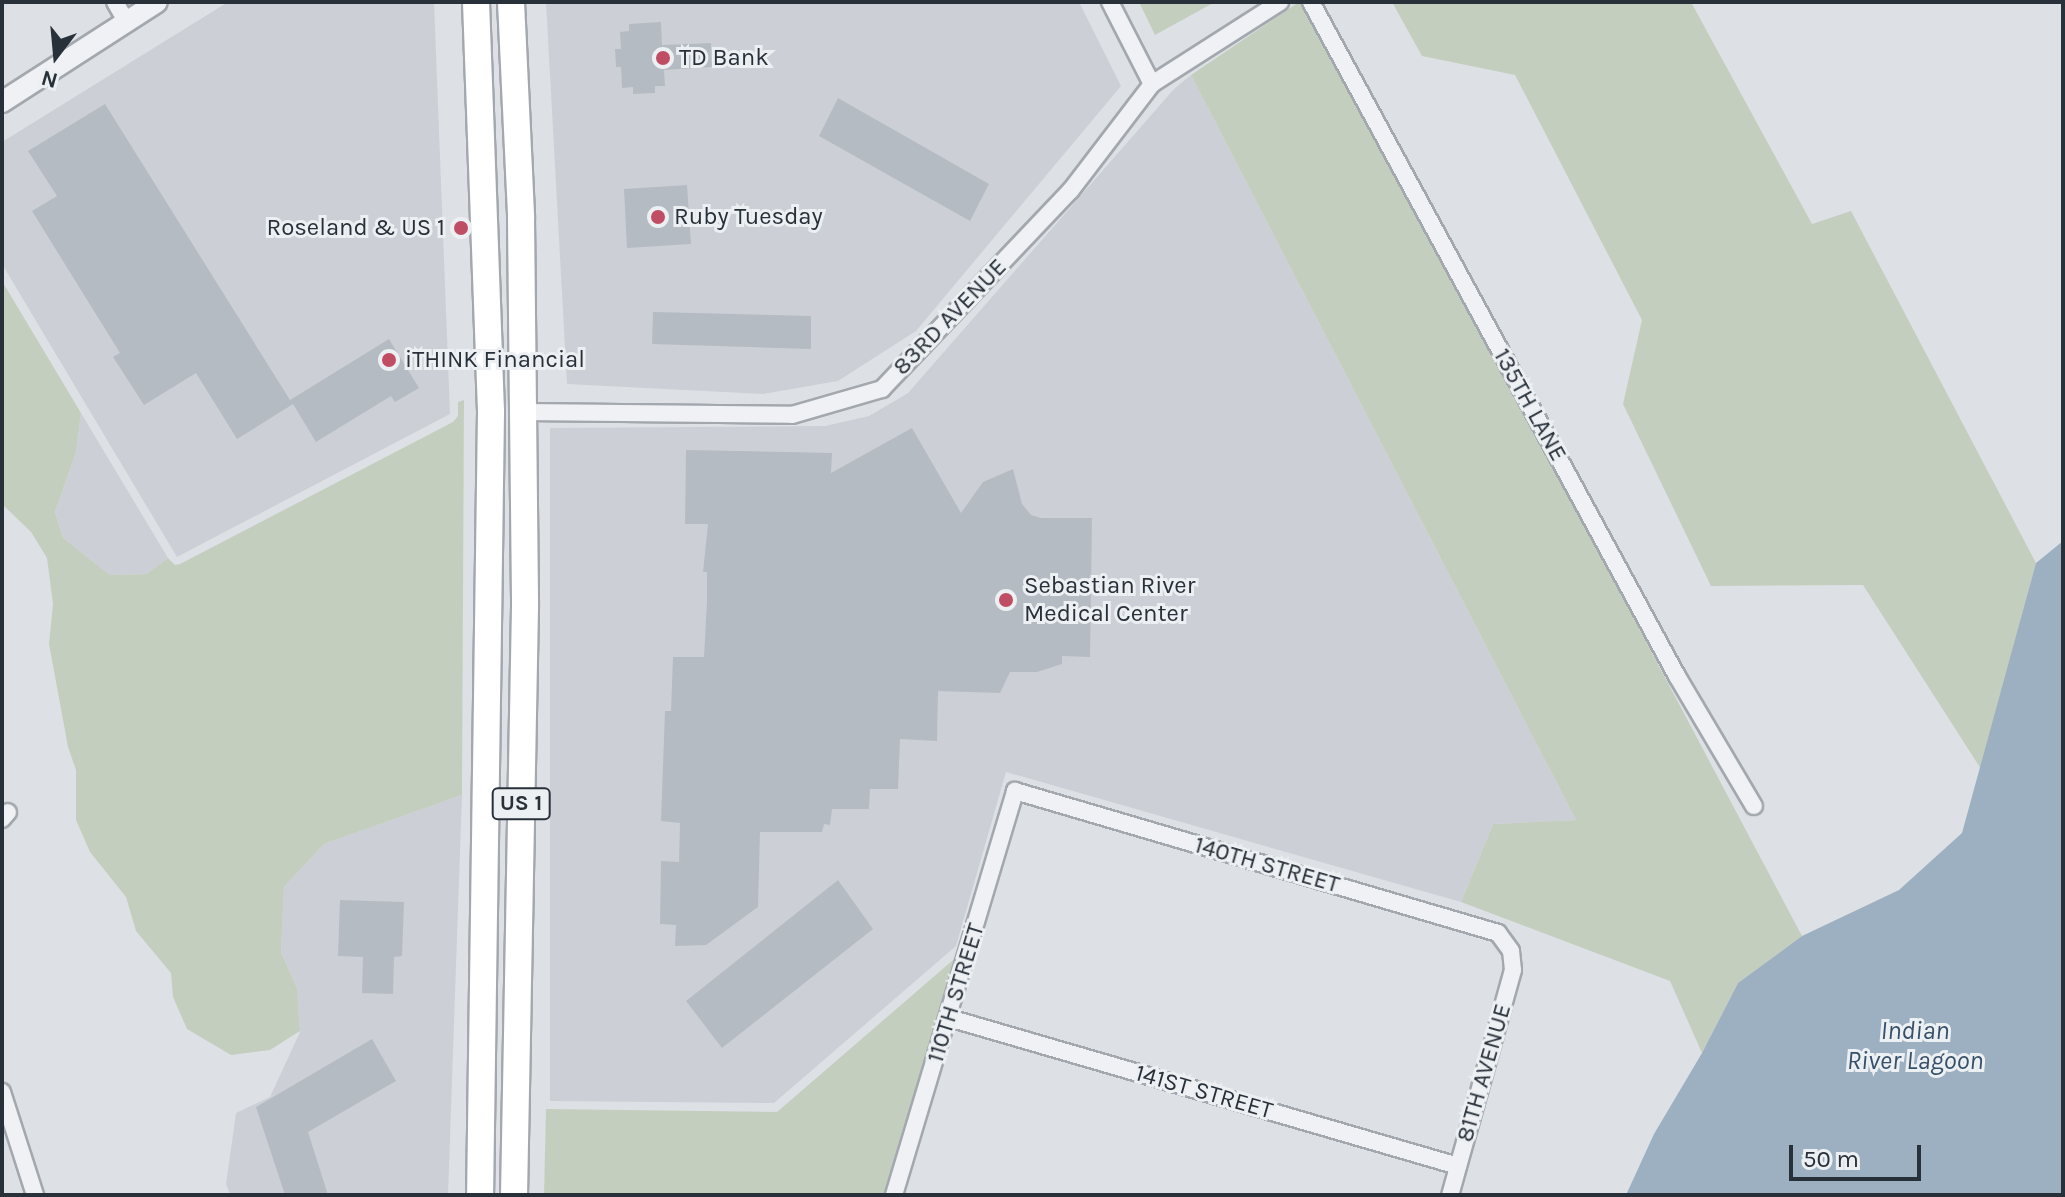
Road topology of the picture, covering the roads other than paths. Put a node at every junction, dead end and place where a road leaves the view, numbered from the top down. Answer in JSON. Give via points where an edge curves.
{"nodes":[{"id":1,"x":115,"y":2,"type":"edge"},
{"id":2,"x":157,"y":2,"type":"edge"},
{"id":3,"x":476,"y":2,"type":"edge"},
{"id":4,"x":511,"y":2,"type":"edge"},
{"id":5,"x":1110,"y":2,"type":"edge"},
{"id":6,"x":1280,"y":2,"type":"edge"},
{"id":7,"x":1311,"y":2,"type":"edge"},
{"id":8,"x":126,"y":21,"type":"junction"},
{"id":9,"x":1152,"y":84,"type":"junction"},
{"id":10,"x":2,"y":102,"type":"edge"},
{"id":11,"x":491,"y":366,"type":"junction"},
{"id":12,"x":524,"y":412,"type":"junction"},
{"id":13,"x":1015,"y":791,"type":"joint"},
{"id":14,"x":1754,"y":806,"type":"dead end"},
{"id":15,"x":1511,"y":951,"type":"joint"},
{"id":16,"x":949,"y":1018,"type":"junction"},
{"id":17,"x":2,"y":1092,"type":"edge"},
{"id":18,"x":1458,"y":1166,"type":"junction"},
{"id":19,"x":35,"y":1195,"type":"edge"},
{"id":20,"x":480,"y":1195,"type":"edge"},
{"id":21,"x":514,"y":1195,"type":"edge"},
{"id":22,"x":894,"y":1195,"type":"edge"},
{"id":23,"x":1450,"y":1195,"type":"edge"}],
"edges":[{"from":1,"to":8,"type":"street"},
{"from":2,"to":8,"type":"street"},
{"from":3,"to":11,"type":"main road","number":"US 1"},
{"from":4,"to":12,"type":"main road","number":"US 1"},
{"from":5,"to":9,"type":"street"},
{"from":6,"to":9,"type":"street","name":"83RD AVENUE"},
{"from":7,"to":14,"type":"street","name":"135TH LANE","via":[[1677,676]]},
{"from":8,"to":10,"type":"street"},
{"from":9,"to":12,"type":"street","name":"83RD AVENUE","via":[[1071,190],[882,389],[792,415]]},
{"from":11,"to":12,"type":"main road","via":[[507,397]]},
{"from":11,"to":20,"type":"main road","number":"US 1"},
{"from":12,"to":21,"type":"main road","number":"US 1"},
{"from":13,"to":15,"type":"street","name":"140TH STREET","via":[[1498,933]]},
{"from":13,"to":16,"type":"street","name":"110TH STREET"},
{"from":15,"to":18,"type":"street","name":"81TH AVENUE","via":[[1513,970]]},
{"from":16,"to":18,"type":"street","name":"141ST STREET"},
{"from":16,"to":22,"type":"street","name":"110TH STREET"},
{"from":17,"to":19,"type":"street"},
{"from":18,"to":23,"type":"street","name":"81TH AVENUE"}]}
